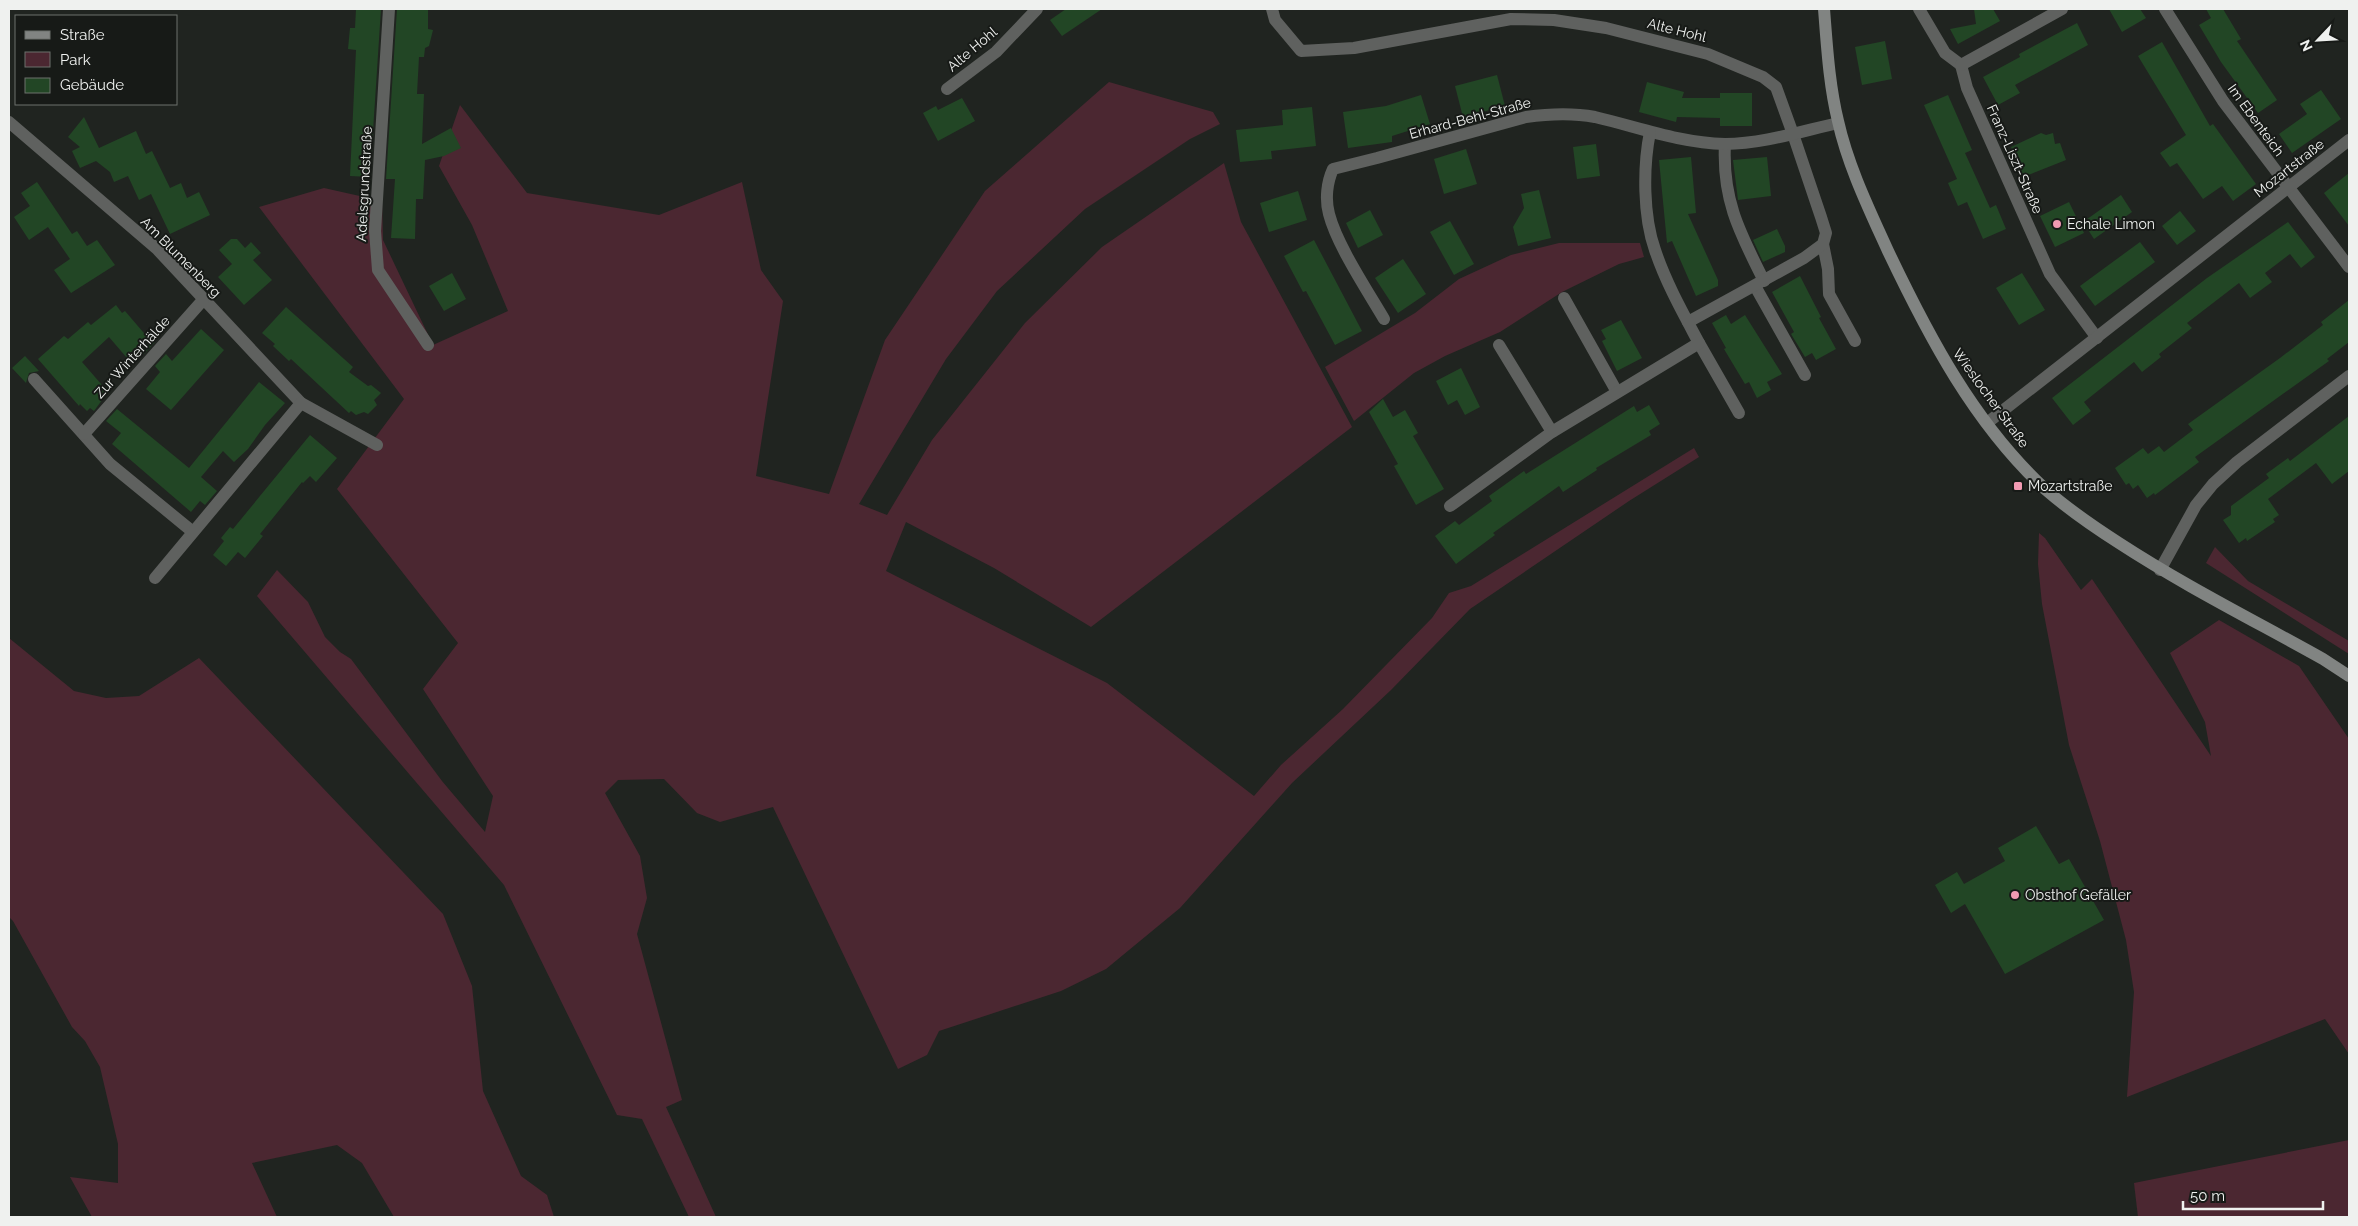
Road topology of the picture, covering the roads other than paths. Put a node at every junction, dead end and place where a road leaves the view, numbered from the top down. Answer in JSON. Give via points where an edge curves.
{"nodes":[{"id":1,"x":390,"y":9,"type":"edge"},
{"id":2,"x":1037,"y":9,"type":"edge"},
{"id":3,"x":1272,"y":9,"type":"edge"},
{"id":4,"x":1824,"y":9,"type":"edge"},
{"id":5,"x":1919,"y":9,"type":"edge"},
{"id":6,"x":2062,"y":9,"type":"edge"},
{"id":7,"x":2165,"y":9,"type":"edge"},
{"id":8,"x":1961,"y":65,"type":"junction"},
{"id":9,"x":946,"y":89,"type":"dead end"},
{"id":10,"x":9,"y":122,"type":"edge"},
{"id":11,"x":1838,"y":123,"type":"junction"},
{"id":12,"x":1650,"y":132,"type":"junction"},
{"id":13,"x":1793,"y":134,"type":"junction"},
{"id":14,"x":2349,"y":140,"type":"edge"},
{"id":15,"x":1726,"y":144,"type":"junction"},
{"id":16,"x":2288,"y":188,"type":"junction"},
{"id":17,"x":1823,"y":244,"type":"junction"},
{"id":18,"x":2349,"y":267,"type":"edge"},
{"id":19,"x":1759,"y":283,"type":"junction"},
{"id":20,"x":1564,"y":298,"type":"dead end"},
{"id":21,"x":203,"y":300,"type":"junction"},
{"id":22,"x":1384,"y":319,"type":"dead end"},
{"id":23,"x":1688,"y":322,"type":"junction"},
{"id":24,"x":2097,"y":338,"type":"junction"},
{"id":25,"x":1855,"y":341,"type":"dead end"},
{"id":26,"x":1699,"y":343,"type":"junction"},
{"id":27,"x":428,"y":345,"type":"dead end"},
{"id":28,"x":1498,"y":345,"type":"dead end"},
{"id":29,"x":1805,"y":375,"type":"dead end"},
{"id":30,"x":2349,"y":376,"type":"edge"},
{"id":31,"x":34,"y":379,"type":"dead end"},
{"id":32,"x":1617,"y":392,"type":"junction"},
{"id":33,"x":301,"y":403,"type":"junction"},
{"id":34,"x":1739,"y":413,"type":"dead end"},
{"id":35,"x":1987,"y":423,"type":"junction"},
{"id":36,"x":1552,"y":432,"type":"junction"},
{"id":37,"x":84,"y":434,"type":"junction"},
{"id":38,"x":376,"y":445,"type":"dead end"},
{"id":39,"x":1450,"y":506,"type":"dead end"},
{"id":40,"x":193,"y":532,"type":"junction"},
{"id":41,"x":2160,"y":570,"type":"junction"},
{"id":42,"x":155,"y":578,"type":"dead end"},
{"id":43,"x":2349,"y":676,"type":"edge"}],
"edges":[{"from":1,"to":27,"type":"street","name":"Adelsgrundstraße","via":[[375,231],[378,270]]},
{"from":2,"to":9,"type":"street","name":"Alte Hohl","via":[[996,52]]},
{"from":3,"to":13,"type":"street","name":"Alte Hohl","via":[[1275,20],[1301,51],[1354,48],[1511,19],[1554,20],[1606,28],[1708,54],[1763,77],[1776,87]]},
{"from":4,"to":11,"type":"main road","name":"Wieslocher Straße"},
{"from":5,"to":8,"type":"street","via":[[1945,52]]},
{"from":6,"to":8,"type":"street"},
{"from":7,"to":16,"type":"street","name":"Im Ebenteich","via":[[2223,101]]},
{"from":8,"to":24,"type":"street","name":"Franz-Liszt-Straße","via":[[1967,88],[2050,274]]},
{"from":10,"to":21,"type":"street","name":"Am Blumenberg","via":[[157,249]]},
{"from":11,"to":13,"type":"street","name":"Erhard-Behl-Straße"},
{"from":11,"to":35,"type":"main road","name":"Wieslocher Straße","via":[[1851,167],[1912,301],[1947,367]]},
{"from":12,"to":15,"type":"street","name":"Erhard-Behl-Straße"},
{"from":12,"to":22,"type":"street","name":"Erhard-Behl-Straße","via":[[1593,117],[1548,114],[1333,168],[1327,201],[1334,230]]},
{"from":12,"to":23,"type":"street","via":[[1645,181],[1654,247]]},
{"from":13,"to":15,"type":"street","name":"Erhard-Behl-Straße"},
{"from":13,"to":17,"type":"street","via":[[1826,233]]},
{"from":14,"to":16,"type":"street","name":"Mozartstraße"},
{"from":15,"to":19,"type":"street","via":[[1728,197]]},
{"from":16,"to":18,"type":"street","name":"Im Ebenteich"},
{"from":16,"to":24,"type":"street","name":"Mozartstraße"},
{"from":17,"to":19,"type":"street"},
{"from":17,"to":25,"type":"street","via":[[1829,294]]},
{"from":19,"to":23,"type":"street"},
{"from":19,"to":29,"type":"street"},
{"from":20,"to":32,"type":"street"},
{"from":21,"to":33,"type":"street","name":"Am Blumenberg"},
{"from":21,"to":37,"type":"street","name":"Zur Winterhälde"},
{"from":23,"to":26,"type":"street"},
{"from":24,"to":35,"type":"street","name":"Mozartstraße"},
{"from":26,"to":32,"type":"street"},
{"from":26,"to":34,"type":"street"},
{"from":28,"to":36,"type":"street"},
{"from":30,"to":41,"type":"street","via":[[2213,484],[2196,504]]},
{"from":31,"to":37,"type":"street"},
{"from":32,"to":36,"type":"street"},
{"from":33,"to":38,"type":"street","name":"Am Blumenberg"},
{"from":33,"to":40,"type":"street"},
{"from":35,"to":41,"type":"main road","name":"Wieslocher Straße","via":[[2047,490],[2094,527]]},
{"from":36,"to":39,"type":"street"},
{"from":37,"to":40,"type":"street","via":[[110,464]]},
{"from":40,"to":42,"type":"street"},
{"from":41,"to":43,"type":"main road","name":"Wieslocher Straße","via":[[2324,659]]}]}
